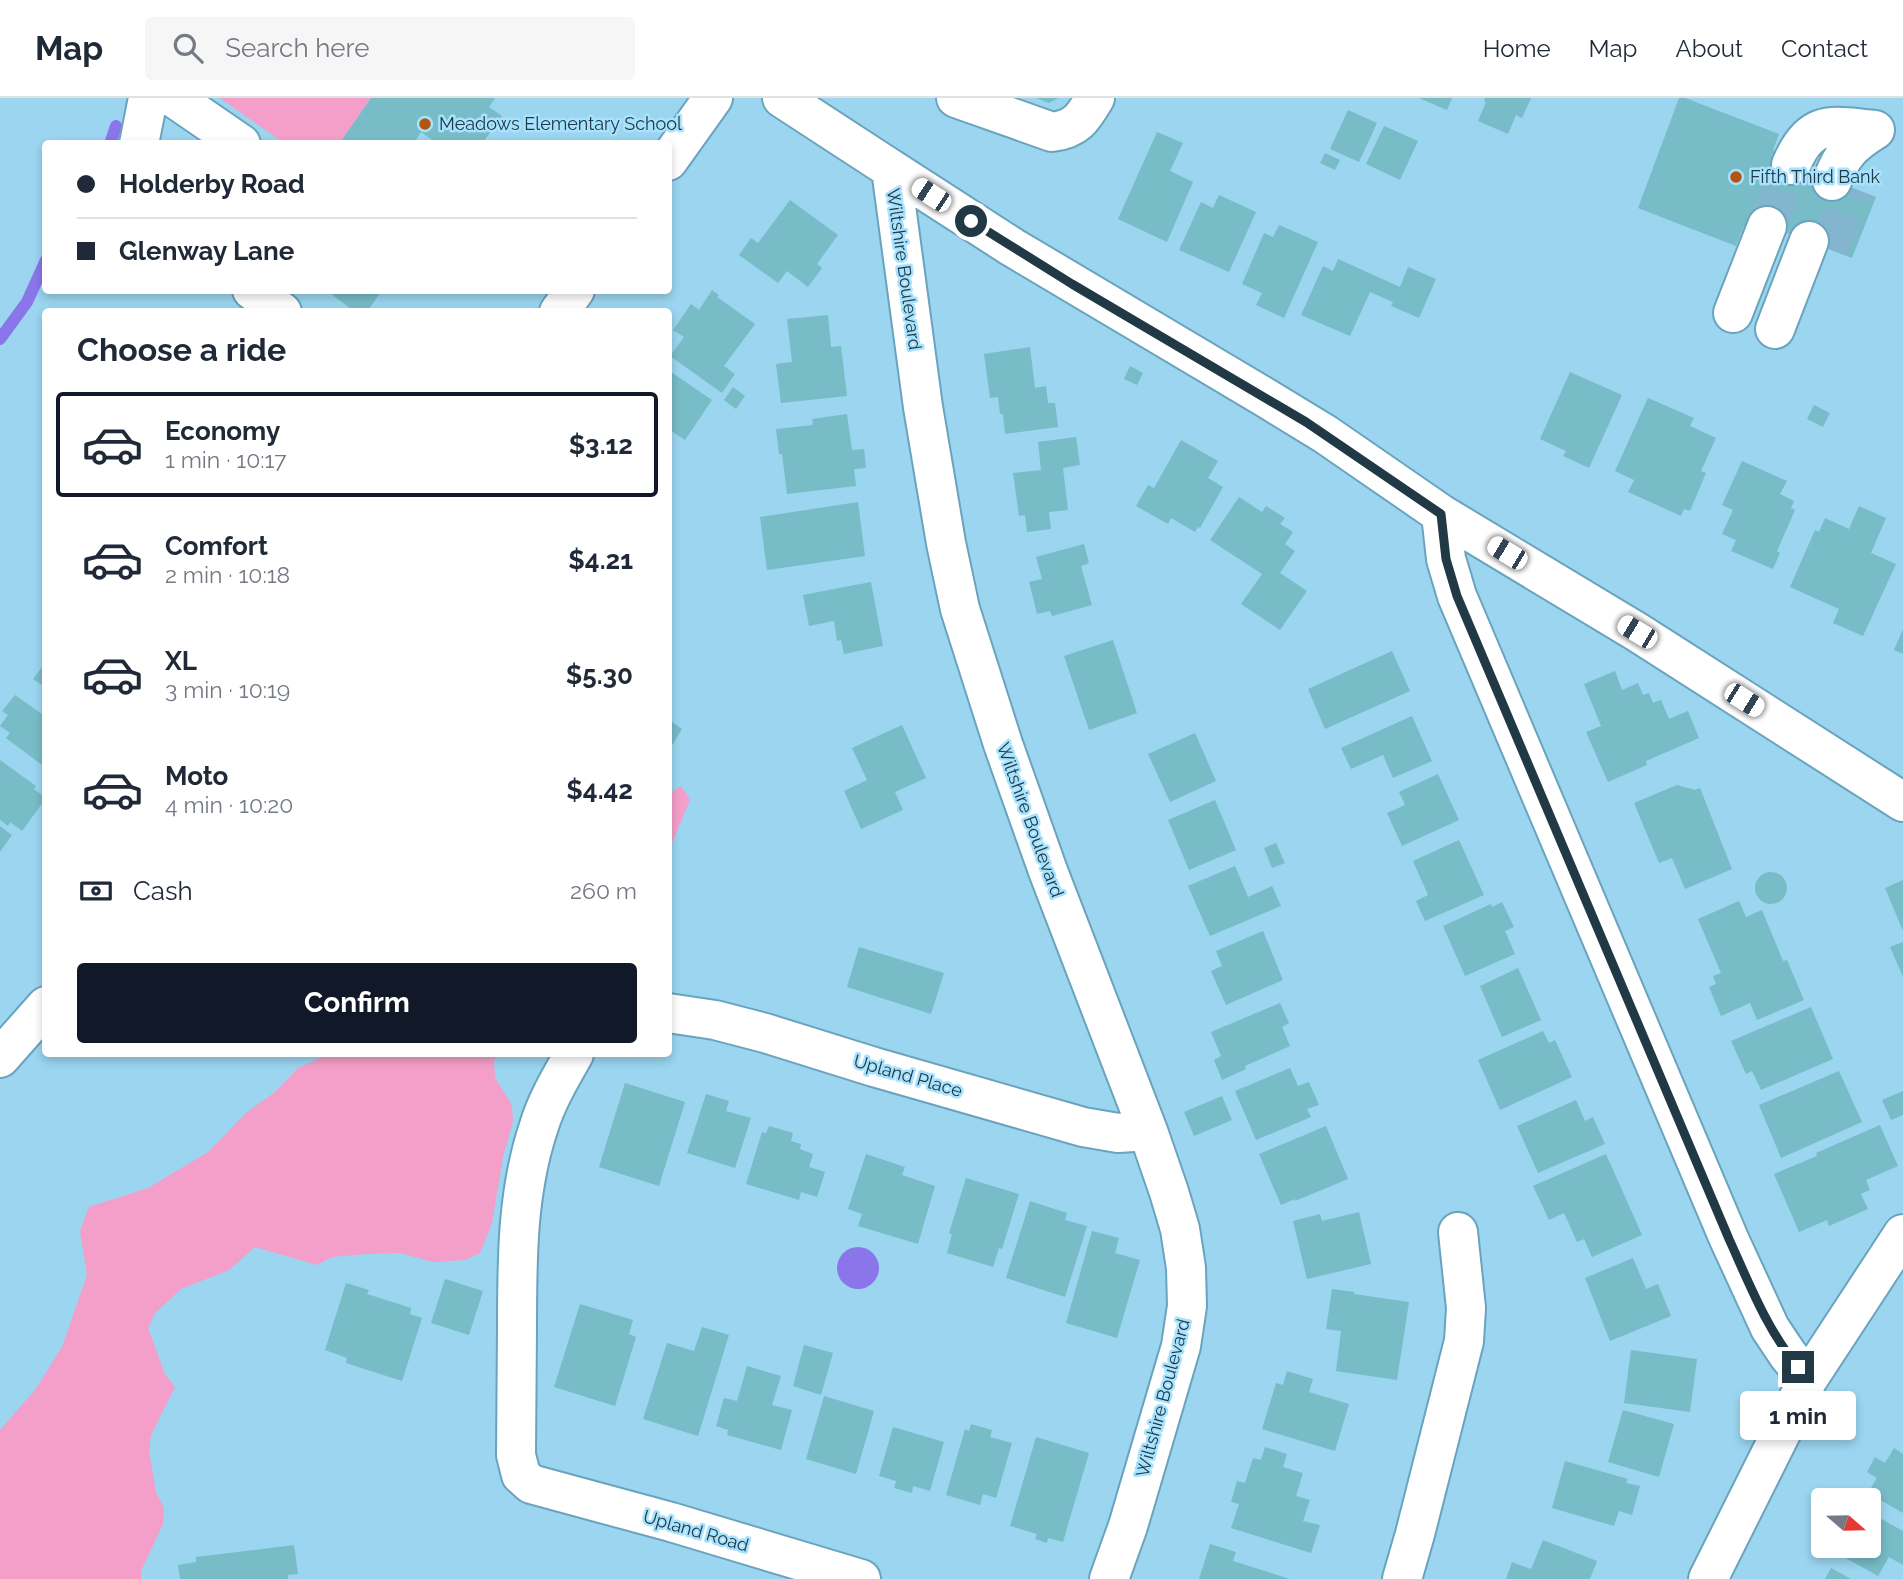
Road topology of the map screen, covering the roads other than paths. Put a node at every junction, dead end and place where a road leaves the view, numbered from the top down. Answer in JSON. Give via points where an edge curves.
{"nodes":[{"id":1,"x":713,"y":98,"type":"edge"},
{"id":2,"x":782,"y":98,"type":"edge"},
{"id":3,"x":956,"y":98,"type":"edge"},
{"id":4,"x":1095,"y":98,"type":"edge"},
{"id":5,"x":171,"y":99,"type":"edge"},
{"id":6,"x":1875,"y":130,"type":"joint"},
{"id":7,"x":142,"y":140,"type":"edge"},
{"id":8,"x":235,"y":140,"type":"edge"},
{"id":9,"x":672,"y":155,"type":"edge"},
{"id":10,"x":891,"y":169,"type":"junction"},
{"id":11,"x":1798,"y":238,"type":"joint"},
{"id":12,"x":257,"y":294,"type":"edge"},
{"id":13,"x":276,"y":308,"type":"edge"},
{"id":14,"x":1441,"y":514,"type":"junction"},
{"id":15,"x":1903,"y":802,"type":"edge"},
{"id":16,"x":42,"y":1011,"type":"edge"},
{"id":17,"x":672,"y":1014,"type":"edge"},
{"id":18,"x":572,"y":1057,"type":"edge"},
{"id":19,"x":0,"y":1058,"type":"edge"},
{"id":20,"x":1148,"y":1131,"type":"junction"},
{"id":21,"x":1458,"y":1232,"type":"dead end"},
{"id":22,"x":1903,"y":1234,"type":"edge"},
{"id":23,"x":1808,"y":1379,"type":"junction"},
{"id":24,"x":861,"y":1579,"type":"edge"},
{"id":25,"x":1109,"y":1579,"type":"edge"},
{"id":26,"x":1402,"y":1579,"type":"edge"},
{"id":27,"x":1707,"y":1579,"type":"edge"}],
"edges":[{"from":1,"to":9,"type":"street"},
{"from":2,"to":10,"type":"street","name":"Wiltshire Boulevard"},
{"from":3,"to":4,"type":"street","via":[[1052,132],[1074,126]]},
{"from":5,"to":7,"type":"street"},
{"from":5,"to":8,"type":"street"},
{"from":6,"to":6,"type":"street","via":[[1822,176],[1804,140],[1825,128]]},
{"from":10,"to":14,"type":"street","via":[[1313,427]]},
{"from":10,"to":20,"type":"street","name":"Wiltshire Boulevard","via":[[925,419],[960,609],[1048,871]]},
{"from":11,"to":11,"type":"street","via":[[1765,325]]},
{"from":12,"to":13,"type":"street"},
{"from":14,"to":15,"type":"street","via":[[1637,632]]},
{"from":14,"to":23,"type":"street","via":[[1446,559],[1457,596],[1729,1239],[1770,1328]]},
{"from":16,"to":19,"type":"street"},
{"from":17,"to":20,"type":"street","name":"Upland Place","via":[[765,1033],[1083,1127],[1118,1133]]},
{"from":18,"to":24,"type":"street","name":"Upland Road","via":[[539,1125],[519,1223],[516,1455],[521,1475],[531,1484]]},
{"from":20,"to":25,"type":"street","name":"Wiltshire Boulevard","via":[[1180,1229],[1187,1306],[1172,1379]]},
{"from":21,"to":26,"type":"street","via":[[1466,1308],[1464,1341]]},
{"from":22,"to":23,"type":"street"},
{"from":23,"to":27,"type":"street"}]}
